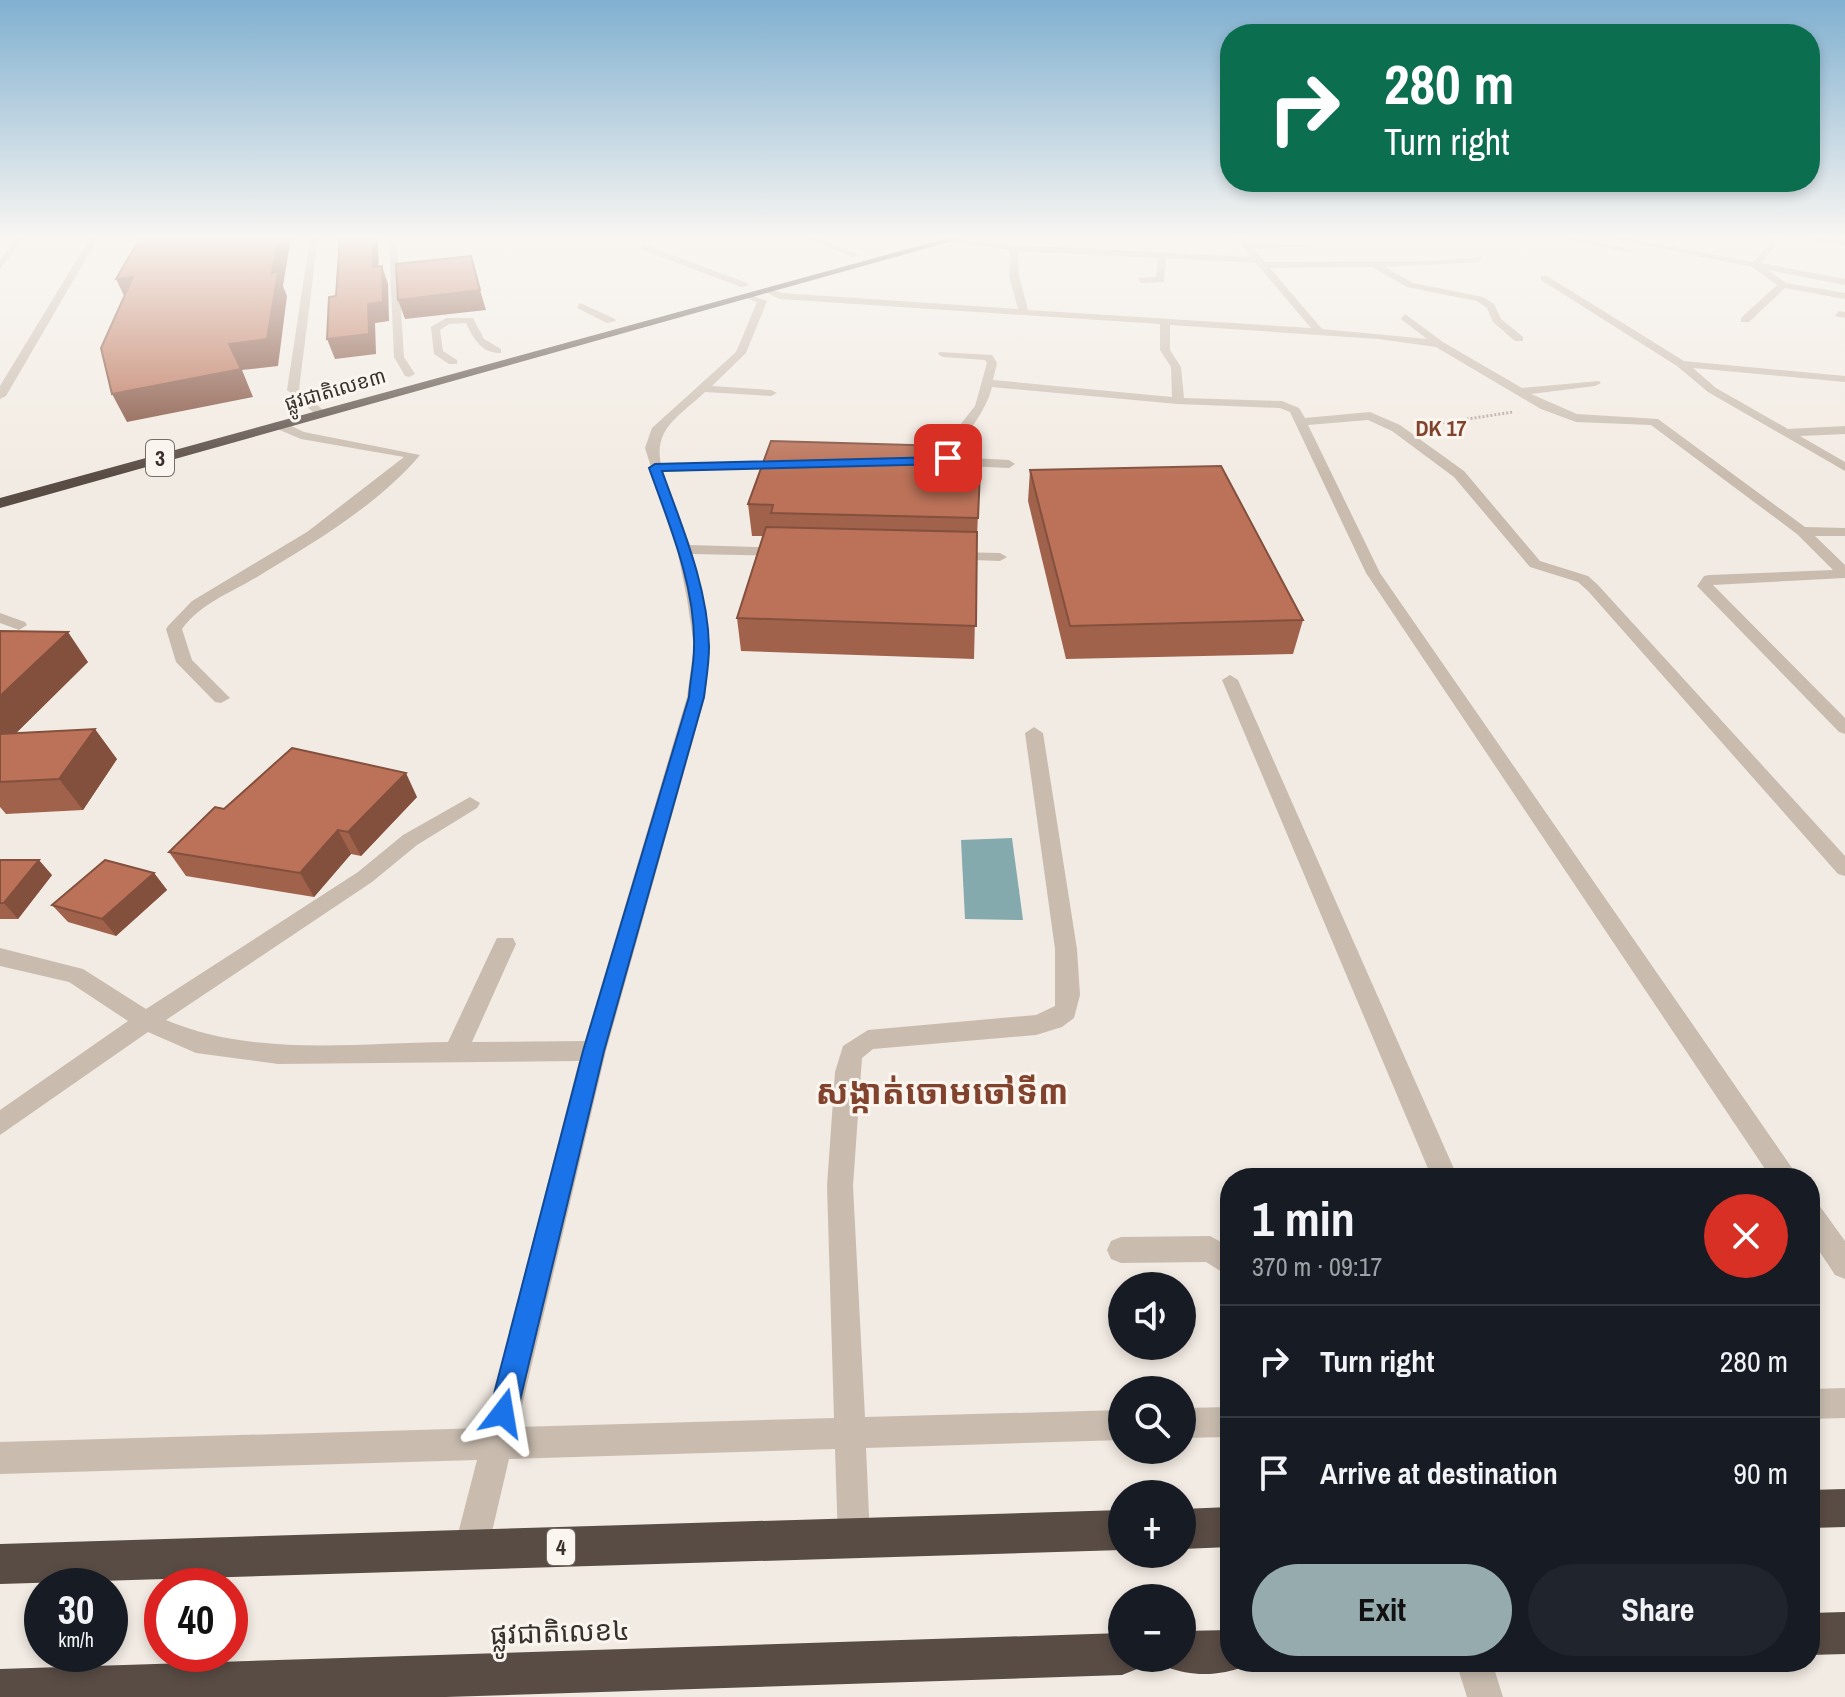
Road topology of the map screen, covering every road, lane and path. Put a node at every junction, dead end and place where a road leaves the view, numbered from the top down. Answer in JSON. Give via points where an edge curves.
{"nodes":[{"id":1,"x":47,"y":317,"type":"edge"},
{"id":2,"x":303,"y":317,"type":"edge"},
{"id":3,"x":397,"y":317,"type":"edge"},
{"id":4,"x":603,"y":317,"type":"edge"},
{"id":5,"x":632,"y":317,"type":"edge"},
{"id":6,"x":676,"y":317,"type":"edge"},
{"id":7,"x":753,"y":317,"type":"edge"},
{"id":8,"x":1097,"y":317,"type":"edge"},
{"id":9,"x":1307,"y":317,"type":"edge"},
{"id":10,"x":1405,"y":317,"type":"dead end"},
{"id":11,"x":1496,"y":317,"type":"edge"},
{"id":12,"x":1606,"y":317,"type":"edge"},
{"id":13,"x":1748,"y":317,"type":"edge"},
{"id":14,"x":1745,"y":320,"type":"dead end"},
{"id":15,"x":611,"y":321,"type":"junction"},
{"id":16,"x":1165,"y":322,"type":"junction"},
{"id":17,"x":1319,"y":332,"type":"junction"},
{"id":18,"x":1519,"y":339,"type":"dead end"},
{"id":19,"x":1439,"y":344,"type":"junction"},
{"id":20,"x":497,"y":351,"type":"junction"},
{"id":21,"x":943,"y":354,"type":"dead end"},
{"id":22,"x":483,"y":355,"type":"dead end"},
{"id":23,"x":460,"y":360,"type":"joint"},
{"id":24,"x":1681,"y":364,"type":"junction"},
{"id":25,"x":409,"y":374,"type":"junction"},
{"id":26,"x":1845,"y":379,"type":"edge"},
{"id":27,"x":988,"y":383,"type":"junction"},
{"id":28,"x":1595,"y":383,"type":"dead end"},
{"id":29,"x":706,"y":389,"type":"junction"},
{"id":30,"x":1519,"y":392,"type":"junction"},
{"id":31,"x":771,"y":393,"type":"dead end"},
{"id":32,"x":0,"y":396,"type":"edge"},
{"id":33,"x":1178,"y":401,"type":"junction"},
{"id":34,"x":307,"y":402,"type":"junction"},
{"id":35,"x":1545,"y":407,"type":"junction"},
{"id":36,"x":320,"y":414,"type":"junction"},
{"id":37,"x":1304,"y":422,"type":"junction"},
{"id":38,"x":1435,"y":424,"type":"dead end"},
{"id":39,"x":279,"y":425,"type":"junction"},
{"id":40,"x":1845,"y":430,"type":"edge"},
{"id":41,"x":1785,"y":433,"type":"junction"},
{"id":42,"x":811,"y":462,"type":"edge"},
{"id":43,"x":1009,"y":464,"type":"dead end"},
{"id":44,"x":1845,"y":467,"type":"edge"},
{"id":45,"x":655,"y":468,"type":"junction"},
{"id":46,"x":31,"y":477,"type":"dead end"},
{"id":47,"x":0,"y":503,"type":"edge"},
{"id":48,"x":1802,"y":531,"type":"junction"},
{"id":49,"x":1845,"y":532,"type":"edge"},
{"id":50,"x":684,"y":549,"type":"junction"},
{"id":51,"x":795,"y":552,"type":"edge"},
{"id":52,"x":937,"y":556,"type":"edge"},
{"id":53,"x":1000,"y":557,"type":"dead end"},
{"id":54,"x":1845,"y":574,"type":"edge"},
{"id":55,"x":0,"y":618,"type":"edge"},
{"id":56,"x":19,"y":625,"type":"dead end"},
{"id":57,"x":1230,"y":680,"type":"dead end"},
{"id":58,"x":221,"y":698,"type":"dead end"},
{"id":59,"x":1845,"y":728,"type":"edge"},
{"id":60,"x":1034,"y":733,"type":"dead end"},
{"id":61,"x":470,"y":803,"type":"dead end"},
{"id":62,"x":1845,"y":869,"type":"edge"},
{"id":63,"x":505,"y":944,"type":"dead end"},
{"id":64,"x":0,"y":957,"type":"edge"},
{"id":65,"x":146,"y":1021,"type":"junction"},
{"id":66,"x":594,"y":1051,"type":"junction"},
{"id":67,"x":455,"y":1053,"type":"junction"},
{"id":68,"x":0,"y":1124,"type":"edge"},
{"id":69,"x":1441,"y":1168,"type":"edge"},
{"id":70,"x":1779,"y":1168,"type":"edge"},
{"id":71,"x":1820,"y":1229,"type":"edge"},
{"id":72,"x":1121,"y":1250,"type":"dead end"},
{"id":73,"x":1220,"y":1256,"type":"edge"},
{"id":74,"x":1845,"y":1265,"type":"edge"},
{"id":75,"x":1845,"y":1403,"type":"edge"},
{"id":76,"x":1820,"y":1404,"type":"edge"},
{"id":77,"x":1220,"y":1422,"type":"edge"},
{"id":78,"x":1196,"y":1423,"type":"edge"},
{"id":79,"x":1108,"y":1425,"type":"edge"},
{"id":80,"x":852,"y":1433,"type":"junction"},
{"id":81,"x":495,"y":1443,"type":"junction"},
{"id":82,"x":0,"y":1458,"type":"edge"},
{"id":83,"x":1845,"y":1508,"type":"edge"},
{"id":84,"x":1820,"y":1509,"type":"edge"},
{"id":85,"x":1220,"y":1527,"type":"edge"},
{"id":86,"x":1196,"y":1528,"type":"edge"},
{"id":87,"x":1108,"y":1530,"type":"edge"},
{"id":88,"x":854,"y":1539,"type":"junction"},
{"id":89,"x":471,"y":1549,"type":"junction"},
{"id":90,"x":0,"y":1564,"type":"edge"},
{"id":91,"x":1845,"y":1633,"type":"edge"},
{"id":92,"x":1820,"y":1634,"type":"edge"},
{"id":93,"x":1220,"y":1651,"type":"edge"},
{"id":94,"x":1196,"y":1652,"type":"edge"},
{"id":95,"x":1108,"y":1655,"type":"edge"},
{"id":96,"x":1477,"y":1672,"type":"edge"},
{"id":97,"x":0,"y":1690,"type":"edge"},
{"id":98,"x":125,"y":1691,"type":"edge"},
{"id":99,"x":1485,"y":1697,"type":"edge"}],
"edges":[{"from":1,"to":32,"type":"street"},
{"from":2,"to":34,"type":"street","via":[[293,390]]},
{"from":3,"to":25,"type":"street","via":[[399,357]]},
{"from":4,"to":15,"type":"street"},
{"from":5,"to":15,"type":"highway","name":"ផ្លូវជាតិលេខ៣","number":"3"},
{"from":6,"to":36,"type":"highway","name":"ផ្លូវជាតិលេខ៣","number":"3"},
{"from":7,"to":29,"type":"street","via":[[741,353]]},
{"from":8,"to":16,"type":"street"},
{"from":9,"to":17,"type":"street"},
{"from":10,"to":19,"type":"street"},
{"from":11,"to":18,"type":"street"},
{"from":12,"to":24,"type":"street"},
{"from":13,"to":14,"type":"street"},
{"from":15,"to":20,"type":"highway","name":"ផ្លូវជាតិលេខ៣","number":"3"},
{"from":16,"to":17,"type":"street"},
{"from":16,"to":33,"type":"street","via":[[1165,350],[1176,367]]},
{"from":17,"to":19,"type":"street"},
{"from":19,"to":30,"type":"street"},
{"from":20,"to":22,"type":"highway","name":"ផ្លូវជាតិលេខ៣","number":"3"},
{"from":20,"to":23,"type":"street","via":[[480,341],[469,320],[446,321],[435,329],[438,352]]},
{"from":21,"to":27,"type":"street","via":[[992,359]]},
{"from":23,"to":25,"type":"highway","name":"ផ្លូវជាតិលេខ៣","number":"3"},
{"from":24,"to":26,"type":"street"},
{"from":24,"to":41,"type":"street","via":[[1712,390]]},
{"from":25,"to":34,"type":"highway","name":"ផ្លូវជាតិលេខ៣","number":"3"},
{"from":27,"to":33,"type":"street"},
{"from":27,"to":43,"type":"street","via":[[981,407],[940,461]]},
{"from":28,"to":30,"type":"street"},
{"from":29,"to":31,"type":"street"},
{"from":29,"to":45,"type":"street","via":[[656,431],[651,448]]},
{"from":30,"to":35,"type":"street"},
{"from":33,"to":37,"type":"street","via":[[1291,406]]},
{"from":34,"to":36,"type":"street"},
{"from":34,"to":46,"type":"highway","name":"ផ្លូវជាតិលេខ៣","number":"3"},
{"from":35,"to":38,"type":"path"},
{"from":35,"to":48,"type":"street","via":[[1576,418],[1654,422]]},
{"from":36,"to":39,"type":"highway","name":"ផ្លូវជាតិលេខ៣","number":"3"},
{"from":37,"to":62,"type":"street","via":[[1370,416],[1407,434],[1459,474],[1535,564],[1583,579],[1593,588]]},
{"from":37,"to":70,"type":"street","via":[[1373,573]]},
{"from":39,"to":47,"type":"highway","name":"ផ្លូវជាតិលេខ៣","number":"3"},
{"from":39,"to":58,"type":"street","via":[[301,435],[414,455],[309,534],[185,612],[174,629],[184,662]]},
{"from":40,"to":41,"type":"street"},
{"from":41,"to":44,"type":"street"},
{"from":42,"to":45,"type":"street"},
{"from":45,"to":50,"type":"street"},
{"from":48,"to":49,"type":"street"},
{"from":48,"to":54,"type":"street"},
{"from":50,"to":51,"type":"street"},
{"from":50,"to":66,"type":"street","via":[[702,646],[696,697]]},
{"from":52,"to":53,"type":"street"},
{"from":54,"to":59,"type":"street","via":[[1709,579],[1705,586]]},
{"from":55,"to":56,"type":"street"},
{"from":57,"to":69,"type":"street"},
{"from":60,"to":80,"type":"street","via":[[1066,949],[1066,1011],[1036,1025],[868,1040],[851,1053],[840,1186]]},
{"from":61,"to":65,"type":"street"},
{"from":63,"to":67,"type":"street"},
{"from":64,"to":65,"type":"street","via":[[75,975]]},
{"from":65,"to":67,"type":"street","via":[[196,1043],[278,1054]]},
{"from":65,"to":68,"type":"street"},
{"from":66,"to":67,"type":"street"},
{"from":66,"to":81,"type":"street"},
{"from":71,"to":74,"type":"street"},
{"from":72,"to":73,"type":"street","via":[[1210,1249]]},
{"from":75,"to":76,"type":"street"},
{"from":77,"to":78,"type":"street"},
{"from":79,"to":80,"type":"street"},
{"from":80,"to":81,"type":"street"},
{"from":80,"to":88,"type":"street"},
{"from":81,"to":82,"type":"street"},
{"from":81,"to":89,"type":"street"},
{"from":83,"to":84,"type":"highway"},
{"from":85,"to":86,"type":"highway"},
{"from":87,"to":88,"type":"highway","number":"4"},
{"from":88,"to":89,"type":"highway","number":"4"},
{"from":89,"to":90,"type":"highway","number":"4"},
{"from":91,"to":92,"type":"highway"},
{"from":93,"to":94,"type":"highway"},
{"from":95,"to":98,"type":"highway","name":"ផ្លូវជាតិលេខ៤"},
{"from":96,"to":99,"type":"street"},
{"from":97,"to":98,"type":"highway","name":"ផ្លូវជាតិលេខ៤"}]}
